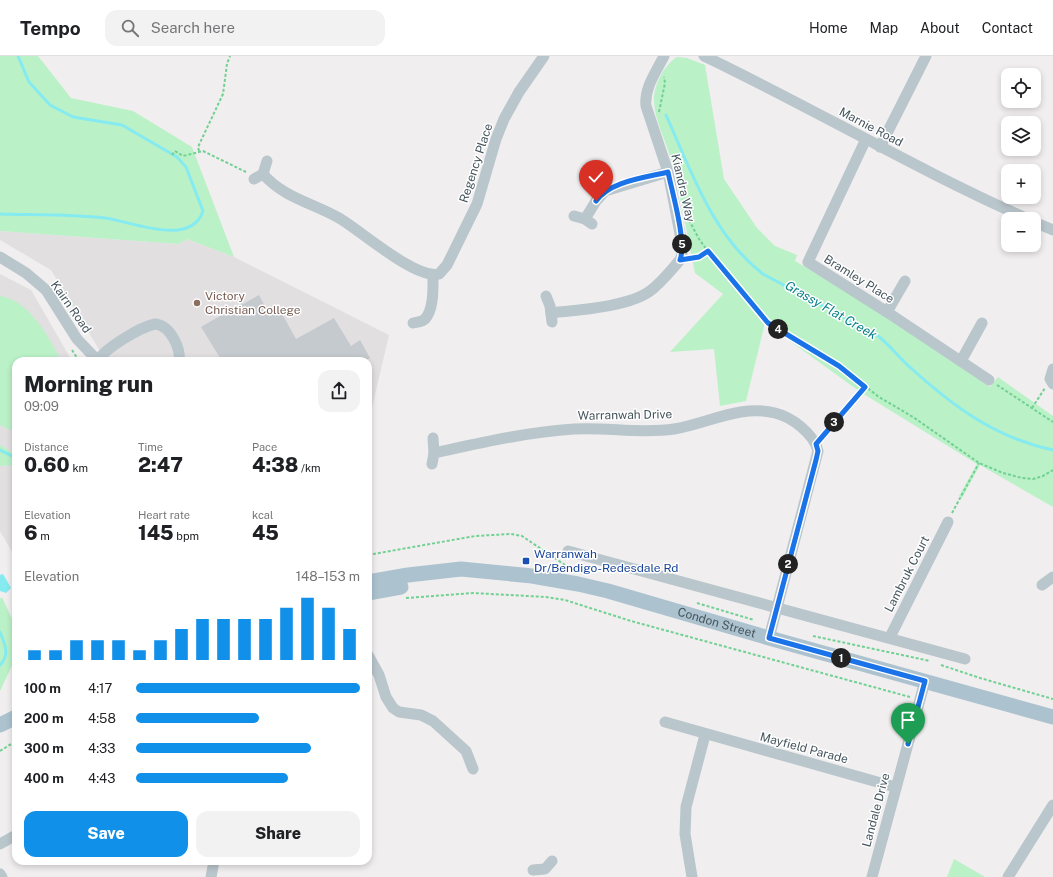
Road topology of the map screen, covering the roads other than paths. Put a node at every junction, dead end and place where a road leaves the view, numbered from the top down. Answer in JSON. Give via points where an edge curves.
{"nodes":[{"id":1,"x":544,"y":56,"type":"edge"},
{"id":2,"x":704,"y":56,"type":"edge"},
{"id":3,"x":926,"y":56,"type":"edge"},
{"id":4,"x":663,"y":58,"type":"edge"},
{"id":5,"x":866,"y":139,"type":"junction"},
{"id":6,"x":880,"y":147,"type":"junction"},
{"id":7,"x":267,"y":160,"type":"dead end"},
{"id":8,"x":668,"y":172,"type":"junction"},
{"id":9,"x":1013,"y":212,"type":"edge"},
{"id":10,"x":584,"y":220,"type":"dead end"},
{"id":11,"x":1041,"y":225,"type":"edge"},
{"id":12,"x":1053,"y":230,"type":"edge"},
{"id":13,"x":0,"y":256,"type":"edge"},
{"id":14,"x":433,"y":276,"type":"junction"},
{"id":15,"x":905,"y":281,"type":"dead end"},
{"id":16,"x":546,"y":296,"type":"dead end"},
{"id":17,"x":887,"y":312,"type":"junction"},
{"id":18,"x":413,"y":323,"type":"dead end"},
{"id":19,"x":982,"y":323,"type":"dead end"},
{"id":20,"x":94,"y":357,"type":"edge"},
{"id":21,"x":101,"y":357,"type":"edge"},
{"id":22,"x":178,"y":357,"type":"edge"},
{"id":23,"x":961,"y":361,"type":"junction"},
{"id":24,"x":989,"y":380,"type":"road end"},
{"id":25,"x":433,"y":438,"type":"dead end"},
{"id":26,"x":434,"y":453,"type":"junction"},
{"id":27,"x":432,"y":464,"type":"dead end"},
{"id":28,"x":948,"y":522,"type":"road end"},
{"id":29,"x":568,"y":551,"type":"dead end"},
{"id":30,"x":517,"y":575,"type":"junction"},
{"id":31,"x":1053,"y":577,"type":"edge"},
{"id":32,"x":372,"y":581,"type":"edge"},
{"id":33,"x":1042,"y":585,"type":"dead end"},
{"id":34,"x":372,"y":592,"type":"edge"},
{"id":35,"x":776,"y":608,"type":"junction"},
{"id":36,"x":890,"y":637,"type":"junction"},
{"id":37,"x":769,"y":638,"type":"junction"},
{"id":38,"x":965,"y":659,"type":"dead end"},
{"id":39,"x":372,"y":662,"type":"edge"},
{"id":40,"x":925,"y":681,"type":"junction"},
{"id":41,"x":1053,"y":717,"type":"edge"},
{"id":42,"x":12,"y":720,"type":"edge"},
{"id":43,"x":665,"y":722,"type":"dead end"},
{"id":44,"x":0,"y":725,"type":"edge"},
{"id":45,"x":706,"y":735,"type":"junction"},
{"id":46,"x":474,"y":769,"type":"dead end"},
{"id":47,"x":895,"y":787,"type":"junction"},
{"id":48,"x":1053,"y":805,"type":"edge"},
{"id":49,"x":12,"y":837,"type":"edge"},
{"id":50,"x":0,"y":844,"type":"edge"},
{"id":51,"x":552,"y":861,"type":"dead end"},
{"id":52,"x":213,"y":865,"type":"edge"},
{"id":53,"x":533,"y":870,"type":"dead end"},
{"id":54,"x":545,"y":873,"type":"edge"},
{"id":55,"x":0,"y":874,"type":"edge"},
{"id":56,"x":2,"y":877,"type":"edge"},
{"id":57,"x":211,"y":877,"type":"edge"},
{"id":58,"x":692,"y":877,"type":"edge"},
{"id":59,"x":872,"y":877,"type":"edge"},
{"id":60,"x":1008,"y":877,"type":"edge"}],
"edges":[{"from":1,"to":14,"type":"street","name":"Regency Place","via":[[519,92],[502,123],[477,204],[447,265],[442,272]]},
{"from":2,"to":5,"type":"street","name":"Marnie Road"},
{"from":3,"to":6,"type":"street"},
{"from":4,"to":8,"type":"street","name":"Kiandra Way","via":[[650,82],[645,99]]},
{"from":5,"to":6,"type":"street","name":"Marnie Road"},
{"from":5,"to":17,"type":"street","name":"Bramley Place","via":[[808,262]]},
{"from":6,"to":9,"type":"street","name":"Marnie Road"},
{"from":7,"to":14,"type":"street","via":[[259,177],[339,218],[389,254]]},
{"from":8,"to":10,"type":"street","via":[[605,191]]},
{"from":8,"to":16,"type":"street","name":"Kiandra Way","via":[[682,255],[656,286],[639,297],[621,303],[552,317]]},
{"from":11,"to":12,"type":"street"},
{"from":13,"to":20,"type":"street","name":"Kairn Road","via":[[40,284],[77,339]]},
{"from":14,"to":18,"type":"street","via":[[428,313],[424,320]]},
{"from":15,"to":17,"type":"street"},
{"from":17,"to":23,"type":"street","name":"Bramley Place"},
{"from":19,"to":23,"type":"street"},
{"from":21,"to":22,"type":"street","via":[[113,347],[155,324],[170,333],[179,351]]},
{"from":23,"to":24,"type":"street","name":"Bramley Place"},
{"from":25,"to":26,"type":"street"},
{"from":26,"to":27,"type":"street"},
{"from":26,"to":35,"type":"street","name":"Warranwah Drive","via":[[507,437],[574,429],[675,429],[729,414],[762,411],[786,417],[821,443]]},
{"from":28,"to":36,"type":"street","name":"Lambruk Court"},
{"from":29,"to":35,"type":"street"},
{"from":30,"to":32,"type":"main road","name":"Condon Street","via":[[461,570]]},
{"from":30,"to":34,"type":"main road","name":"Condon Street","via":[[449,579]]},
{"from":30,"to":37,"type":"main road","name":"Condon Street","via":[[608,591]]},
{"from":31,"to":33,"type":"street"},
{"from":35,"to":36,"type":"street"},
{"from":35,"to":37,"type":"street"},
{"from":36,"to":38,"type":"street"},
{"from":37,"to":40,"type":"main road","name":"Condon Street"},
{"from":39,"to":46,"type":"street","via":[[393,708],[433,721],[466,751]]},
{"from":40,"to":41,"type":"main road","name":"Condon Street"},
{"from":40,"to":47,"type":"street","name":"Landale Drive"},
{"from":42,"to":44,"type":"main road"},
{"from":43,"to":45,"type":"street","name":"Mayfield Parade"},
{"from":45,"to":47,"type":"street","name":"Mayfield Parade"},
{"from":45,"to":58,"type":"street","via":[[686,806],[685,834]]},
{"from":47,"to":59,"type":"street","name":"Landale Drive"},
{"from":48,"to":60,"type":"street"},
{"from":49,"to":50,"type":"street"},
{"from":51,"to":54,"type":"street"},
{"from":52,"to":57,"type":"street"},
{"from":53,"to":54,"type":"street"},
{"from":55,"to":56,"type":"street"}]}
